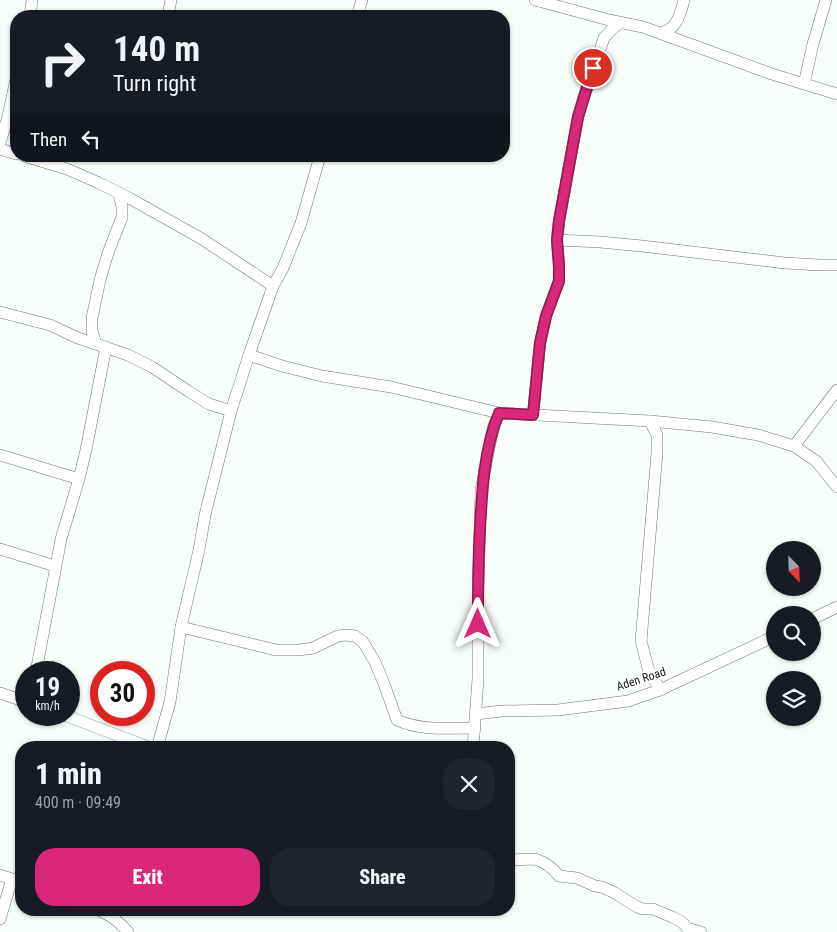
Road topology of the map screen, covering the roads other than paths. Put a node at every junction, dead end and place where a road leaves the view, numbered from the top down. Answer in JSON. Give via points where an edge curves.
{"nodes":[{"id":1,"x":684,"y":0,"type":"edge"},
{"id":2,"x":826,"y":0,"type":"edge"},
{"id":3,"x":541,"y":1,"type":"edge"},
{"id":4,"x":680,"y":14,"type":"junction"},
{"id":5,"x":602,"y":18,"type":"junction"},
{"id":6,"x":620,"y":23,"type":"junction"},
{"id":7,"x":661,"y":33,"type":"junction"},
{"id":8,"x":604,"y":38,"type":"junction"},
{"id":9,"x":684,"y":41,"type":"junction"},
{"id":10,"x":804,"y":84,"type":"junction"},
{"id":11,"x":837,"y":94,"type":"edge"},
{"id":12,"x":10,"y":107,"type":"edge"},
{"id":13,"x":0,"y":143,"type":"edge"},
{"id":14,"x":44,"y":162,"type":"edge"},
{"id":15,"x":318,"y":162,"type":"edge"},
{"id":16,"x":119,"y":193,"type":"junction"},
{"id":17,"x":557,"y":240,"type":"junction"},
{"id":18,"x":837,"y":265,"type":"edge"},
{"id":19,"x":273,"y":286,"type":"junction"},
{"id":20,"x":0,"y":312,"type":"edge"},
{"id":21,"x":101,"y":345,"type":"junction"},
{"id":22,"x":249,"y":355,"type":"junction"},
{"id":23,"x":837,"y":390,"type":"edge"},
{"id":24,"x":231,"y":411,"type":"junction"},
{"id":25,"x":499,"y":413,"type":"junction"},
{"id":26,"x":533,"y":415,"type":"junction"},
{"id":27,"x":650,"y":422,"type":"junction"},
{"id":28,"x":794,"y":446,"type":"junction"},
{"id":29,"x":0,"y":455,"type":"edge"},
{"id":30,"x":79,"y":479,"type":"junction"},
{"id":31,"x":837,"y":487,"type":"edge"},
{"id":32,"x":0,"y":549,"type":"edge"},
{"id":33,"x":55,"y":566,"type":"junction"},
{"id":34,"x":837,"y":608,"type":"edge"},
{"id":35,"x":821,"y":615,"type":"edge"},
{"id":36,"x":181,"y":628,"type":"junction"},
{"id":37,"x":766,"y":640,"type":"edge"},
{"id":38,"x":38,"y":661,"type":"edge"},
{"id":39,"x":660,"y":690,"type":"junction"},
{"id":40,"x":0,"y":693,"type":"edge"},
{"id":41,"x":15,"y":698,"type":"edge"},
{"id":42,"x":476,"y":714,"type":"junction"},
{"id":43,"x":80,"y":721,"type":"edge"},
{"id":44,"x":475,"y":728,"type":"junction"},
{"id":45,"x":133,"y":741,"type":"edge"},
{"id":46,"x":159,"y":741,"type":"edge"},
{"id":47,"x":474,"y":741,"type":"edge"},
{"id":48,"x":515,"y":860,"type":"edge"},
{"id":49,"x":0,"y":875,"type":"edge"},
{"id":50,"x":15,"y":880,"type":"edge"},
{"id":51,"x":15,"y":885,"type":"edge"},
{"id":52,"x":110,"y":916,"type":"edge"},
{"id":53,"x":0,"y":919,"type":"edge"},
{"id":54,"x":128,"y":932,"type":"edge"},
{"id":55,"x":701,"y":932,"type":"edge"}],
"edges":[{"from":1,"to":4,"type":"street"},
{"from":2,"to":10,"type":"street"},
{"from":3,"to":5,"type":"street"},
{"from":4,"to":7,"type":"street","via":[[669,31]]},
{"from":4,"to":9,"type":"street"},
{"from":5,"to":6,"type":"street"},
{"from":5,"to":8,"type":"street"},
{"from":6,"to":7,"type":"street"},
{"from":6,"to":8,"type":"street"},
{"from":7,"to":9,"type":"street"},
{"from":8,"to":17,"type":"street","via":[[578,117]]},
{"from":9,"to":10,"type":"street"},
{"from":10,"to":11,"type":"street"},
{"from":12,"to":13,"type":"street"},
{"from":14,"to":16,"type":"street"},
{"from":15,"to":19,"type":"street","via":[[301,223]]},
{"from":16,"to":19,"type":"street","via":[[202,238]]},
{"from":16,"to":21,"type":"street","via":[[122,217],[108,253],[92,318],[92,331]]},
{"from":17,"to":18,"type":"street","via":[[642,246],[785,263]]},
{"from":17,"to":26,"type":"street","via":[[559,281],[540,343]]},
{"from":19,"to":22,"type":"street"},
{"from":20,"to":21,"type":"street"},
{"from":21,"to":24,"type":"street","via":[[152,367],[209,404]]},
{"from":21,"to":30,"type":"street","via":[[96,401]]},
{"from":22,"to":24,"type":"street"},
{"from":22,"to":25,"type":"street","via":[[322,376],[391,387]]},
{"from":23,"to":28,"type":"street"},
{"from":24,"to":36,"type":"street"},
{"from":25,"to":26,"type":"street"},
{"from":25,"to":42,"type":"street","via":[[481,490]]},
{"from":26,"to":27,"type":"street"},
{"from":27,"to":28,"type":"street","via":[[712,427],[758,435]]},
{"from":27,"to":39,"type":"street","via":[[657,435],[657,453],[641,641],[648,668]]},
{"from":28,"to":31,"type":"street","via":[[816,461]]},
{"from":29,"to":30,"type":"street"},
{"from":30,"to":33,"type":"street"},
{"from":32,"to":33,"type":"street"},
{"from":33,"to":38,"type":"street"},
{"from":34,"to":35,"type":"street"},
{"from":36,"to":44,"type":"street","via":[[276,650],[313,648],[338,636],[355,636],[363,642],[375,662],[397,720],[432,728]]},
{"from":36,"to":46,"type":"street","via":[[170,702]]},
{"from":37,"to":39,"type":"street","name":"Aden Road"},
{"from":39,"to":42,"type":"street","name":"Aden Road","via":[[628,701],[567,709]]},
{"from":40,"to":41,"type":"street"},
{"from":42,"to":44,"type":"street"},
{"from":43,"to":45,"type":"street"},
{"from":44,"to":47,"type":"street"},
{"from":48,"to":55,"type":"street","via":[[539,860],[559,876],[577,878],[602,887],[637,907],[672,916],[686,928]]},
{"from":49,"to":50,"type":"street"},
{"from":51,"to":53,"type":"street"},
{"from":52,"to":54,"type":"street"}]}
